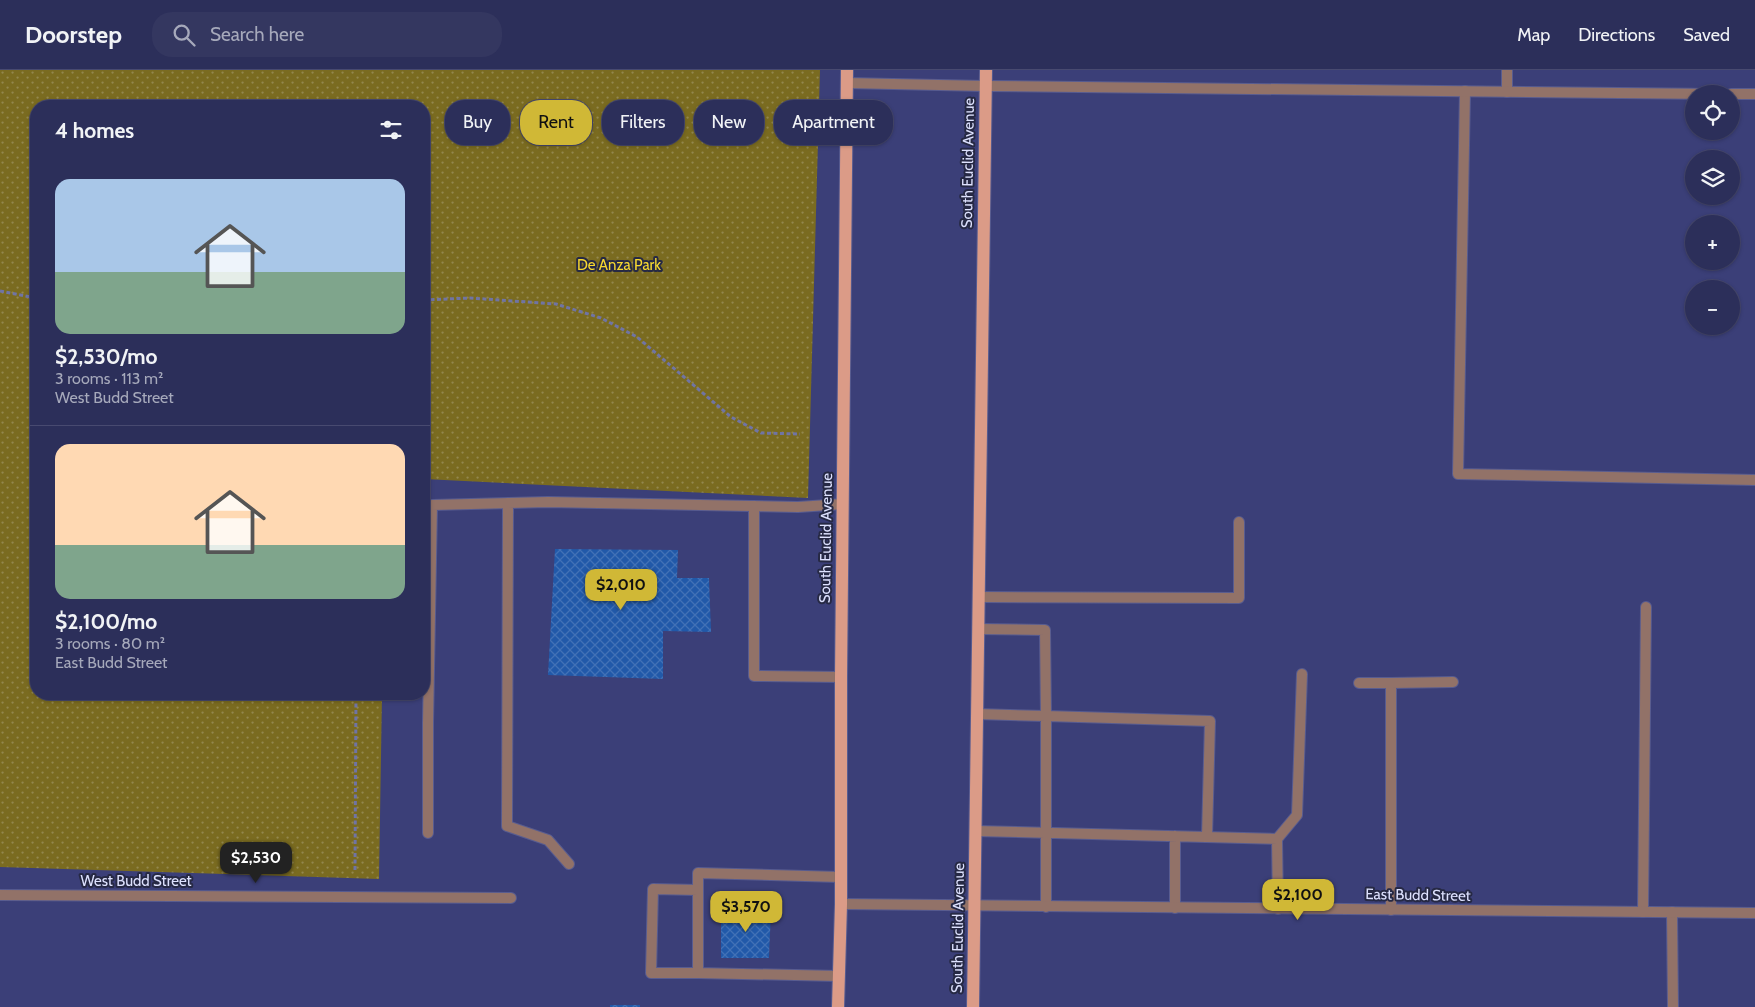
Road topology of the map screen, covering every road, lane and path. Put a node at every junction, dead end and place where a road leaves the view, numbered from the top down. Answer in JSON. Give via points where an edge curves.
{"nodes":[{"id":1,"x":986,"y":70,"type":"edge"},
{"id":2,"x":1507,"y":70,"type":"edge"},
{"id":3,"x":847,"y":76,"type":"edge"},
{"id":4,"x":985,"y":86,"type":"junction"},
{"id":5,"x":1465,"y":91,"type":"junction"},
{"id":6,"x":1507,"y":92,"type":"junction"},
{"id":7,"x":1685,"y":94,"type":"edge"},
{"id":8,"x":1740,"y":94,"type":"edge"},
{"id":9,"x":1755,"y":94,"type":"edge"},
{"id":10,"x":0,"y":291,"type":"edge"},
{"id":11,"x":30,"y":297,"type":"edge"},
{"id":12,"x":430,"y":300,"type":"edge"},
{"id":13,"x":800,"y":434,"type":"dead end"},
{"id":14,"x":1755,"y":480,"type":"edge"},
{"id":15,"x":508,"y":503,"type":"junction"},
{"id":16,"x":843,"y":504,"type":"junction"},
{"id":17,"x":754,"y":506,"type":"junction"},
{"id":18,"x":1239,"y":522,"type":"dead end"},
{"id":19,"x":979,"y":597,"type":"junction"},
{"id":20,"x":1646,"y":607,"type":"dead end"},
{"id":21,"x":430,"y":614,"type":"edge"},
{"id":22,"x":978,"y":629,"type":"junction"},
{"id":23,"x":1302,"y":674,"type":"dead end"},
{"id":24,"x":841,"y":677,"type":"junction"},
{"id":25,"x":1452,"y":682,"type":"dead end"},
{"id":26,"x":1359,"y":683,"type":"dead end"},
{"id":27,"x":1391,"y":683,"type":"junction"},
{"id":28,"x":356,"y":700,"type":"edge"},
{"id":29,"x":428,"y":700,"type":"edge"},
{"id":30,"x":977,"y":714,"type":"junction"},
{"id":31,"x":1046,"y":716,"type":"junction"},
{"id":32,"x":976,"y":831,"type":"junction"},
{"id":33,"x":428,"y":833,"type":"dead end"},
{"id":34,"x":1047,"y":833,"type":"junction"},
{"id":35,"x":1175,"y":836,"type":"junction"},
{"id":36,"x":1207,"y":837,"type":"junction"},
{"id":37,"x":1277,"y":839,"type":"junction"},
{"id":38,"x":569,"y":864,"type":"dead end"},
{"id":39,"x":355,"y":870,"type":"dead end"},
{"id":40,"x":840,"y":877,"type":"junction"},
{"id":41,"x":698,"y":890,"type":"junction"},
{"id":42,"x":0,"y":895,"type":"edge"},
{"id":43,"x":512,"y":898,"type":"dead end"},
{"id":44,"x":841,"y":904,"type":"junction"},
{"id":45,"x":975,"y":906,"type":"junction"},
{"id":46,"x":1046,"y":907,"type":"junction"},
{"id":47,"x":1175,"y":908,"type":"junction"},
{"id":48,"x":1278,"y":909,"type":"junction"},
{"id":49,"x":1391,"y":910,"type":"junction"},
{"id":50,"x":1643,"y":912,"type":"junction"},
{"id":51,"x":1672,"y":912,"type":"junction"},
{"id":52,"x":1755,"y":913,"type":"edge"},
{"id":53,"x":698,"y":973,"type":"junction"},
{"id":54,"x":838,"y":976,"type":"junction"},
{"id":55,"x":838,"y":1007,"type":"edge"},
{"id":56,"x":973,"y":1007,"type":"edge"},
{"id":57,"x":1672,"y":1007,"type":"edge"}],
"edges":[{"from":1,"to":4,"type":"main road","name":"South Euclid Avenue"},
{"from":2,"to":6,"type":"street"},
{"from":3,"to":4,"type":"street"},
{"from":3,"to":16,"type":"main road","name":"South Euclid Avenue"},
{"from":4,"to":5,"type":"street"},
{"from":4,"to":19,"type":"main road","name":"South Euclid Avenue"},
{"from":5,"to":6,"type":"street"},
{"from":5,"to":14,"type":"street","via":[[1458,474]]},
{"from":6,"to":7,"type":"street"},
{"from":8,"to":9,"type":"street"},
{"from":10,"to":11,"type":"path"},
{"from":12,"to":13,"type":"path","via":[[470,298],[556,304],[601,318],[638,337],[731,417],[761,434]]},
{"from":15,"to":17,"type":"street"},
{"from":15,"to":21,"type":"street","via":[[432,505]]},
{"from":15,"to":38,"type":"street","via":[[507,826],[548,840]]},
{"from":16,"to":17,"type":"street"},
{"from":16,"to":24,"type":"main road","name":"South Euclid Avenue"},
{"from":17,"to":24,"type":"street","via":[[754,676]]},
{"from":18,"to":19,"type":"street","via":[[1239,598]]},
{"from":19,"to":22,"type":"main road","name":"South Euclid Avenue"},
{"from":20,"to":50,"type":"street"},
{"from":22,"to":30,"type":"main road","name":"South Euclid Avenue"},
{"from":22,"to":31,"type":"street","via":[[1045,630]]},
{"from":23,"to":37,"type":"street","via":[[1297,815]]},
{"from":24,"to":40,"type":"main road","name":"South Euclid Avenue"},
{"from":25,"to":27,"type":"street"},
{"from":26,"to":27,"type":"street"},
{"from":27,"to":49,"type":"street"},
{"from":28,"to":39,"type":"path"},
{"from":29,"to":33,"type":"street"},
{"from":30,"to":31,"type":"street"},
{"from":30,"to":32,"type":"main road","name":"South Euclid Avenue"},
{"from":31,"to":34,"type":"street"},
{"from":31,"to":36,"type":"street","via":[[1210,721]]},
{"from":32,"to":34,"type":"street"},
{"from":32,"to":45,"type":"main road","name":"South Euclid Avenue"},
{"from":34,"to":35,"type":"street"},
{"from":34,"to":46,"type":"street"},
{"from":35,"to":36,"type":"street"},
{"from":35,"to":47,"type":"street"},
{"from":36,"to":37,"type":"street"},
{"from":37,"to":48,"type":"street"},
{"from":40,"to":41,"type":"street","via":[[698,873]]},
{"from":40,"to":44,"type":"main road","name":"South Euclid Avenue"},
{"from":41,"to":53,"type":"street"},
{"from":41,"to":53,"type":"street","via":[[653,889],[651,973]]},
{"from":42,"to":43,"type":"street","name":"West Budd Street"},
{"from":44,"to":45,"type":"street","name":"East Budd Street"},
{"from":44,"to":54,"type":"main road","name":"South Euclid Avenue"},
{"from":45,"to":46,"type":"street","name":"East Budd Street"},
{"from":45,"to":56,"type":"main road","name":"South Euclid Avenue"},
{"from":46,"to":47,"type":"street","name":"East Budd Street"},
{"from":47,"to":48,"type":"street","name":"East Budd Street"},
{"from":48,"to":49,"type":"street","name":"East Budd Street"},
{"from":49,"to":50,"type":"street","name":"East Budd Street"},
{"from":50,"to":51,"type":"street","name":"East Budd Street"},
{"from":51,"to":52,"type":"street","name":"East Budd Street"},
{"from":51,"to":57,"type":"street"},
{"from":53,"to":54,"type":"street"},
{"from":54,"to":55,"type":"main road","name":"South Euclid Avenue"}]}
